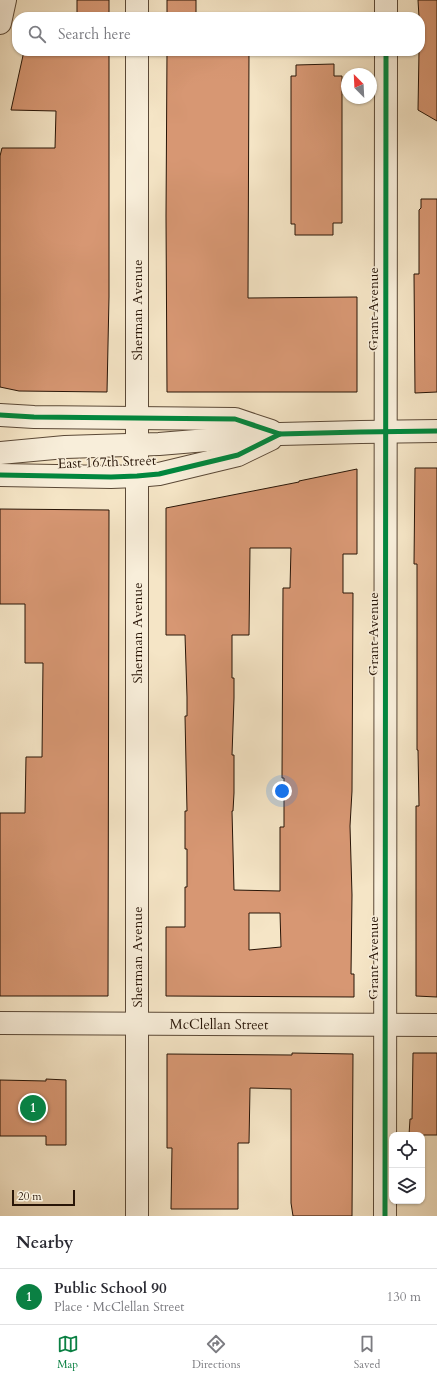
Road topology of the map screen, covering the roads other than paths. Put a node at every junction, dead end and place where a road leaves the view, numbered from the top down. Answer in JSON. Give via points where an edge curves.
{"nodes":[{"id":1,"x":5,"y":0,"type":"edge"},
{"id":2,"x":137,"y":0,"type":"edge"},
{"id":3,"x":386,"y":0,"type":"edge"},
{"id":4,"x":137,"y":12,"type":"edge"},
{"id":5,"x":386,"y":12,"type":"edge"},
{"id":6,"x":0,"y":23,"type":"edge"},
{"id":7,"x":137,"y":56,"type":"edge"},
{"id":8,"x":386,"y":56,"type":"edge"},
{"id":9,"x":0,"y":415,"type":"edge"},
{"id":10,"x":137,"y":419,"type":"junction"},
{"id":11,"x":385,"y":431,"type":"junction"},
{"id":12,"x":437,"y":431,"type":"edge"},
{"id":13,"x":280,"y":434,"type":"junction"},
{"id":14,"x":0,"y":438,"type":"edge"},
{"id":15,"x":136,"y":445,"type":"junction"},
{"id":16,"x":65,"y":447,"type":"junction"},
{"id":17,"x":0,"y":453,"type":"edge"},
{"id":18,"x":0,"y":475,"type":"edge"},
{"id":19,"x":137,"y":476,"type":"junction"},
{"id":20,"x":0,"y":1023,"type":"edge"},
{"id":21,"x":136,"y":1023,"type":"junction"},
{"id":22,"x":386,"y":1024,"type":"junction"},
{"id":23,"x":437,"y":1025,"type":"edge"},
{"id":24,"x":137,"y":1216,"type":"edge"},
{"id":25,"x":385,"y":1216,"type":"edge"}],
"edges":[{"from":1,"to":6,"type":"street"},
{"from":2,"to":4,"type":"street"},
{"from":3,"to":5,"type":"street"},
{"from":7,"to":10,"type":"street","name":"Sherman Avenue"},
{"from":8,"to":11,"type":"street","name":"Grant Avenue"},
{"from":9,"to":10,"type":"street","name":"East 167th Street"},
{"from":10,"to":13,"type":"street","name":"East 167th Street","via":[[235,419]]},
{"from":10,"to":15,"type":"street","name":"Sherman Avenue"},
{"from":11,"to":12,"type":"street","name":"East 167th Street"},
{"from":11,"to":13,"type":"street","name":"East 167th Street"},
{"from":11,"to":22,"type":"street","name":"Grant Avenue"},
{"from":13,"to":15,"type":"street","name":"East 167th Street"},
{"from":13,"to":19,"type":"street","name":"East 167th Street","via":[[238,455],[158,474]]},
{"from":14,"to":16,"type":"street","name":"East 167th Street"},
{"from":15,"to":16,"type":"street","name":"East 167th Street"},
{"from":15,"to":19,"type":"street","name":"Sherman Avenue"},
{"from":16,"to":17,"type":"street","name":"East 167th Street"},
{"from":18,"to":19,"type":"street","name":"East 167th Street"},
{"from":19,"to":21,"type":"street","name":"Sherman Avenue"},
{"from":20,"to":21,"type":"street","name":"McClellan Street"},
{"from":21,"to":22,"type":"street","name":"McClellan Street"},
{"from":21,"to":24,"type":"street","name":"Sherman Avenue"},
{"from":22,"to":23,"type":"street","name":"McClellan Street"},
{"from":22,"to":25,"type":"street","name":"Grant Avenue"}]}
